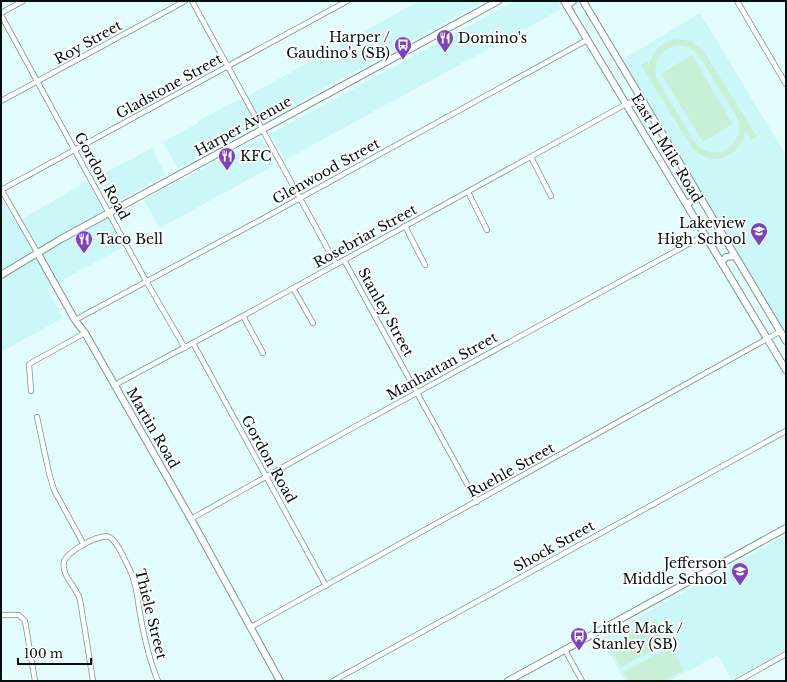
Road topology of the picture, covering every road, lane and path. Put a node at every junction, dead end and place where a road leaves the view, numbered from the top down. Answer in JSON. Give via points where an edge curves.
{"nodes":[{"id":1,"x":24,"y":1,"type":"edge"},
{"id":2,"x":185,"y":1,"type":"edge"},
{"id":3,"x":192,"y":1,"type":"edge"},
{"id":4,"x":347,"y":1,"type":"edge"},
{"id":5,"x":498,"y":1,"type":"edge"},
{"id":6,"x":573,"y":1,"type":"edge"},
{"id":7,"x":583,"y":1,"type":"edge"},
{"id":8,"x":737,"y":1,"type":"edge"},
{"id":9,"x":565,"y":4,"type":"edge"},
{"id":10,"x":1,"y":14,"type":"edge"},
{"id":11,"x":587,"y":40,"type":"junction"},
{"id":12,"x":227,"y":67,"type":"junction"},
{"id":13,"x":37,"y":82,"type":"junction"},
{"id":14,"x":786,"y":84,"type":"edge"},
{"id":15,"x":639,"y":96,"type":"junction"},
{"id":16,"x":1,"y":101,"type":"edge"},
{"id":17,"x":626,"y":104,"type":"junction"},
{"id":18,"x":262,"y":130,"type":"junction"},
{"id":19,"x":75,"y":149,"type":"junction"},
{"id":20,"x":531,"y":157,"type":"junction"},
{"id":21,"x":1,"y":190,"type":"edge"},
{"id":22,"x":468,"y":192,"type":"junction"},
{"id":23,"x":551,"y":196,"type":"dead end"},
{"id":24,"x":700,"y":196,"type":"junction"},
{"id":25,"x":299,"y":198,"type":"junction"},
{"id":26,"x":687,"y":204,"type":"junction"},
{"id":27,"x":110,"y":213,"type":"junction"},
{"id":28,"x":405,"y":226,"type":"junction"},
{"id":29,"x":487,"y":230,"type":"dead end"},
{"id":30,"x":705,"y":235,"type":"junction"},
{"id":31,"x":37,"y":252,"type":"junction"},
{"id":32,"x":735,"y":256,"type":"junction"},
{"id":33,"x":344,"y":260,"type":"junction"},
{"id":34,"x":722,"y":262,"type":"junction"},
{"id":35,"x":336,"y":264,"type":"junction"},
{"id":36,"x":425,"y":265,"type":"dead end"},
{"id":37,"x":1,"y":275,"type":"edge"},
{"id":38,"x":146,"y":281,"type":"junction"},
{"id":39,"x":293,"y":288,"type":"junction"},
{"id":40,"x":243,"y":316,"type":"junction"},
{"id":41,"x":75,"y":320,"type":"junction"},
{"id":42,"x":313,"y":323,"type":"dead end"},
{"id":43,"x":780,"y":331,"type":"junction"},
{"id":44,"x":85,"y":333,"type":"junction"},
{"id":45,"x":768,"y":338,"type":"junction"},
{"id":46,"x":786,"y":341,"type":"edge"},
{"id":47,"x":193,"y":344,"type":"junction"},
{"id":48,"x":185,"y":348,"type":"junction"},
{"id":49,"x":263,"y":353,"type":"dead end"},
{"id":50,"x":786,"y":370,"type":"edge"},
{"id":51,"x":115,"y":386,"type":"junction"},
{"id":52,"x":31,"y":391,"type":"dead end"},
{"id":53,"x":417,"y":393,"type":"junction"},
{"id":54,"x":37,"y":417,"type":"dead end"},
{"id":55,"x":786,"y":431,"type":"edge"},
{"id":56,"x":266,"y":476,"type":"junction"},
{"id":57,"x":477,"y":502,"type":"junction"},
{"id":58,"x":191,"y":519,"type":"junction"},
{"id":59,"x":786,"y":528,"type":"edge"},
{"id":60,"x":84,"y":545,"type":"junction"},
{"id":61,"x":326,"y":586,"type":"junction"},
{"id":62,"x":1,"y":615,"type":"edge"},
{"id":63,"x":251,"y":627,"type":"junction"},
{"id":64,"x":565,"y":650,"type":"junction"},
{"id":65,"x":786,"y":654,"type":"edge"},
{"id":66,"x":34,"y":681,"type":"edge"},
{"id":67,"x":93,"y":681,"type":"edge"},
{"id":68,"x":158,"y":681,"type":"edge"},
{"id":69,"x":280,"y":681,"type":"edge"},
{"id":70,"x":333,"y":681,"type":"edge"},
{"id":71,"x":508,"y":681,"type":"edge"},
{"id":72,"x":582,"y":681,"type":"edge"},
{"id":73,"x":738,"y":681,"type":"edge"}],
"edges":[{"from":1,"to":10,"type":"street"},
{"from":2,"to":13,"type":"street","name":"Roy Street"},
{"from":3,"to":12,"type":"street","name":"Stanley Street"},
{"from":4,"to":12,"type":"street","name":"Gladstone Street"},
{"from":5,"to":18,"type":"main road","name":"Harper Avenue"},
{"from":6,"to":9,"type":"main road"},
{"from":7,"to":15,"type":"main road","name":"East 11 Mile Road"},
{"from":8,"to":14,"type":"street"},
{"from":9,"to":11,"type":"main road","name":"East 11 Mile Road"},
{"from":10,"to":13,"type":"street","name":"Gordon Road"},
{"from":11,"to":17,"type":"main road","name":"East 11 Mile Road"},
{"from":11,"to":25,"type":"street","name":"Glenwood Street"},
{"from":12,"to":18,"type":"street","name":"Stanley Street"},
{"from":12,"to":19,"type":"street","name":"Gladstone Street"},
{"from":13,"to":16,"type":"street","name":"Roy Street"},
{"from":13,"to":19,"type":"street","name":"Gordon Road"},
{"from":15,"to":17,"type":"main road","via":[[633,103]]},
{"from":15,"to":24,"type":"main road","name":"East 11 Mile Road"},
{"from":17,"to":20,"type":"street","name":"Rosebriar Street"},
{"from":17,"to":26,"type":"main road","name":"East 11 Mile Road"},
{"from":18,"to":25,"type":"street","name":"Stanley Street"},
{"from":18,"to":27,"type":"main road","name":"Harper Avenue"},
{"from":19,"to":21,"type":"street","name":"Gladstone Street"},
{"from":19,"to":27,"type":"street","name":"Gordon Road"},
{"from":20,"to":22,"type":"street","name":"Rosebriar Street"},
{"from":20,"to":23,"type":"street"},
{"from":21,"to":31,"type":"street","name":"Martin Road"},
{"from":22,"to":28,"type":"street","name":"Rosebriar Street"},
{"from":22,"to":29,"type":"street"},
{"from":24,"to":26,"type":"main road"},
{"from":24,"to":32,"type":"main road","name":"East 11 Mile Road"},
{"from":25,"to":35,"type":"street","name":"Stanley Street"},
{"from":25,"to":38,"type":"street","name":"Glenwood Street"},
{"from":26,"to":30,"type":"main road","name":"East 11 Mile Road"},
{"from":27,"to":31,"type":"main road","name":"Harper Avenue"},
{"from":27,"to":38,"type":"street","name":"Gordon Road"},
{"from":28,"to":33,"type":"street","name":"Rosebriar Street"},
{"from":28,"to":36,"type":"street"},
{"from":30,"to":34,"type":"main road","name":"East 11 Mile Road"},
{"from":30,"to":53,"type":"street","name":"Manhattan Street"},
{"from":31,"to":37,"type":"main road","name":"Harper Avenue"},
{"from":31,"to":41,"type":"main road","name":"Martin Road"},
{"from":32,"to":34,"type":"main road","via":[[726,257]]},
{"from":32,"to":43,"type":"main road","name":"East 11 Mile Road"},
{"from":33,"to":35,"type":"street","name":"Rosebriar Street"},
{"from":33,"to":53,"type":"street","name":"Stanley Street"},
{"from":34,"to":45,"type":"main road","name":"East 11 Mile Road"},
{"from":35,"to":39,"type":"street","name":"Rosebriar Street"},
{"from":38,"to":41,"type":"street","name":"Glenwood Street"},
{"from":38,"to":48,"type":"street","name":"Gordon Road"},
{"from":39,"to":40,"type":"street","name":"Rosebriar Street"},
{"from":39,"to":42,"type":"street"},
{"from":40,"to":47,"type":"street","name":"Rosebriar Street"},
{"from":40,"to":49,"type":"street"},
{"from":41,"to":44,"type":"main road","name":"Martin Road"},
{"from":43,"to":45,"type":"street","name":"Ruehle Street"},
{"from":43,"to":46,"type":"main road","name":"East 11 Mile Road"},
{"from":44,"to":51,"type":"main road","name":"Martin Road"},
{"from":44,"to":52,"type":"street","via":[[29,364]]},
{"from":45,"to":50,"type":"main road","name":"East 11 Mile Road"},
{"from":45,"to":57,"type":"street","name":"Ruehle Street"},
{"from":47,"to":48,"type":"street","name":"Rosebriar Street"},
{"from":47,"to":56,"type":"street","name":"Gordon Road"},
{"from":48,"to":51,"type":"street","name":"Rosebriar Street"},
{"from":51,"to":58,"type":"main road","name":"Martin Road"},
{"from":53,"to":56,"type":"street","name":"Manhattan Street"},
{"from":53,"to":57,"type":"street","name":"Stanley Street"},
{"from":54,"to":60,"type":"street","via":[[54,490]]},
{"from":55,"to":70,"type":"street","name":"Shock Street"},
{"from":56,"to":58,"type":"street","name":"Manhattan Street"},
{"from":56,"to":61,"type":"street","name":"Gordon Road"},
{"from":57,"to":61,"type":"street","name":"Ruehle Street"},
{"from":58,"to":63,"type":"main road","name":"Martin Road"},
{"from":59,"to":64,"type":"main road"},
{"from":60,"to":67,"type":"street","via":[[68,555],[64,565],[66,574],[80,599]]},
{"from":60,"to":68,"type":"street","name":"Thiele Street","via":[[99,536],[107,536],[115,543],[128,565],[136,587],[143,632]]},
{"from":61,"to":63,"type":"street","name":"Ruehle Street"},
{"from":62,"to":66,"type":"street","via":[[19,615],[25,621]]},
{"from":63,"to":69,"type":"main road","name":"Martin Road"},
{"from":64,"to":71,"type":"main road"},
{"from":64,"to":72,"type":"street"},
{"from":65,"to":73,"type":"street"}]}
